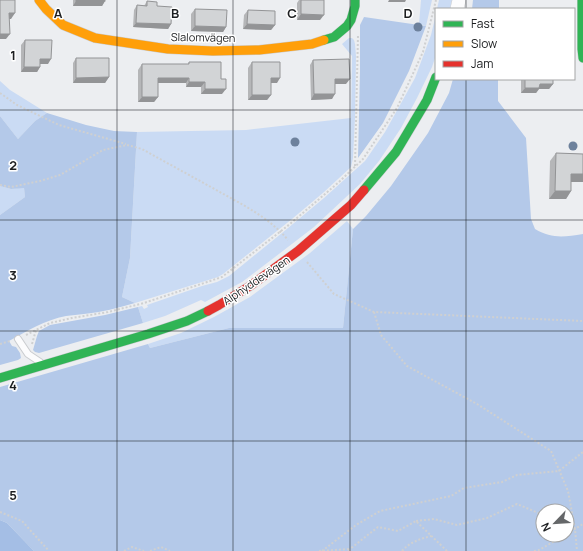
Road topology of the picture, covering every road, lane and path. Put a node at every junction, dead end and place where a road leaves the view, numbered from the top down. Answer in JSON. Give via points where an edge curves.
{"nodes":[{"id":1,"x":39,"y":0,"type":"edge"},
{"id":2,"x":355,"y":0,"type":"edge"},
{"id":3,"x":436,"y":0,"type":"edge"},
{"id":4,"x":582,"y":0,"type":"edge"},
{"id":5,"x":358,"y":33,"type":"dead end"},
{"id":6,"x":583,"y":58,"type":"edge"},
{"id":7,"x":435,"y":80,"type":"edge"},
{"id":8,"x":0,"y":93,"type":"edge"},
{"id":9,"x":127,"y":144,"type":"junction"},
{"id":10,"x":355,"y":166,"type":"junction"},
{"id":11,"x":0,"y":184,"type":"edge"},
{"id":12,"x":282,"y":232,"type":"junction"},
{"id":13,"x":298,"y":251,"type":"junction"},
{"id":14,"x":374,"y":312,"type":"junction"},
{"id":15,"x":583,"y":321,"type":"edge"},
{"id":16,"x":36,"y":330,"type":"dead end"},
{"id":17,"x":18,"y":339,"type":"dead end"},
{"id":18,"x":45,"y":366,"type":"junction"},
{"id":19,"x":0,"y":378,"type":"edge"},
{"id":20,"x":583,"y":452,"type":"edge"},
{"id":21,"x":560,"y":471,"type":"junction"},
{"id":22,"x":570,"y":503,"type":"edge"},
{"id":23,"x":0,"y":512,"type":"edge"},
{"id":24,"x":535,"y":512,"type":"edge"},
{"id":25,"x":416,"y":521,"type":"junction"},
{"id":26,"x":583,"y":524,"type":"edge"},
{"id":27,"x":575,"y":529,"type":"joint"},
{"id":28,"x":432,"y":536,"type":"junction"},
{"id":29,"x":551,"y":543,"type":"edge"},
{"id":30,"x":349,"y":550,"type":"edge"},
{"id":31,"x":49,"y":551,"type":"edge"},
{"id":32,"x":124,"y":551,"type":"edge"},
{"id":33,"x":144,"y":551,"type":"edge"},
{"id":34,"x":150,"y":551,"type":"edge"},
{"id":35,"x":170,"y":551,"type":"edge"},
{"id":36,"x":321,"y":551,"type":"edge"},
{"id":37,"x":345,"y":551,"type":"edge"},
{"id":38,"x":402,"y":551,"type":"edge"},
{"id":39,"x":447,"y":551,"type":"edge"},
{"id":40,"x":534,"y":551,"type":"edge"},
{"id":41,"x":578,"y":551,"type":"edge"}],
"edges":[{"from":1,"to":2,"type":"street","name":"Slalomvägen","via":[[64,24],[95,38],[168,49],[213,51],[259,50],[312,44],[334,37],[351,20]]},
{"from":3,"to":10,"type":"path","via":[[423,52],[397,108],[363,159]]},
{"from":4,"to":6,"type":"street"},
{"from":5,"to":10,"type":"path"},
{"from":7,"to":13,"type":"street","name":"Alphyddevägen","via":[[427,100],[396,152],[351,205]]},
{"from":8,"to":9,"type":"path","via":[[17,105],[60,125]]},
{"from":9,"to":11,"type":"path","via":[[103,150],[60,175],[40,182],[11,187]]},
{"from":9,"to":12,"type":"path","via":[[148,152],[231,198]]},
{"from":10,"to":12,"type":"path"},
{"from":12,"to":16,"type":"path","via":[[222,277],[144,303],[50,323]]},
{"from":13,"to":14,"type":"path","via":[[334,294]]},
{"from":13,"to":18,"type":"street","name":"Alphyddevägen","via":[[250,286],[187,321]]},
{"from":14,"to":15,"type":"path"},
{"from":14,"to":21,"type":"path","via":[[381,335],[406,366],[477,404],[551,451]]},
{"from":17,"to":18,"type":"lane","via":[[28,354]]},
{"from":18,"to":19,"type":"street","name":"Alphyddevägen"},
{"from":20,"to":21,"type":"path"},
{"from":21,"to":22,"type":"path"},
{"from":21,"to":36,"type":"path","via":[[517,475],[502,482],[464,488],[451,496],[380,512],[356,525]]},
{"from":23,"to":31,"type":"path","via":[[22,520]]},
{"from":24,"to":25,"type":"path","via":[[517,504],[488,518],[457,525],[434,519]]},
{"from":25,"to":28,"type":"path"},
{"from":25,"to":30,"type":"path","via":[[398,531],[378,527]]},
{"from":26,"to":27,"type":"path"},
{"from":27,"to":41,"type":"path"},
{"from":28,"to":38,"type":"path","via":[[416,541]]},
{"from":28,"to":39,"type":"path"},
{"from":29,"to":40,"type":"path"},
{"from":30,"to":36,"type":"path"},
{"from":30,"to":37,"type":"path"},
{"from":32,"to":33,"type":"path","via":[[132,547]]},
{"from":34,"to":35,"type":"path","via":[[161,547]]}]}
